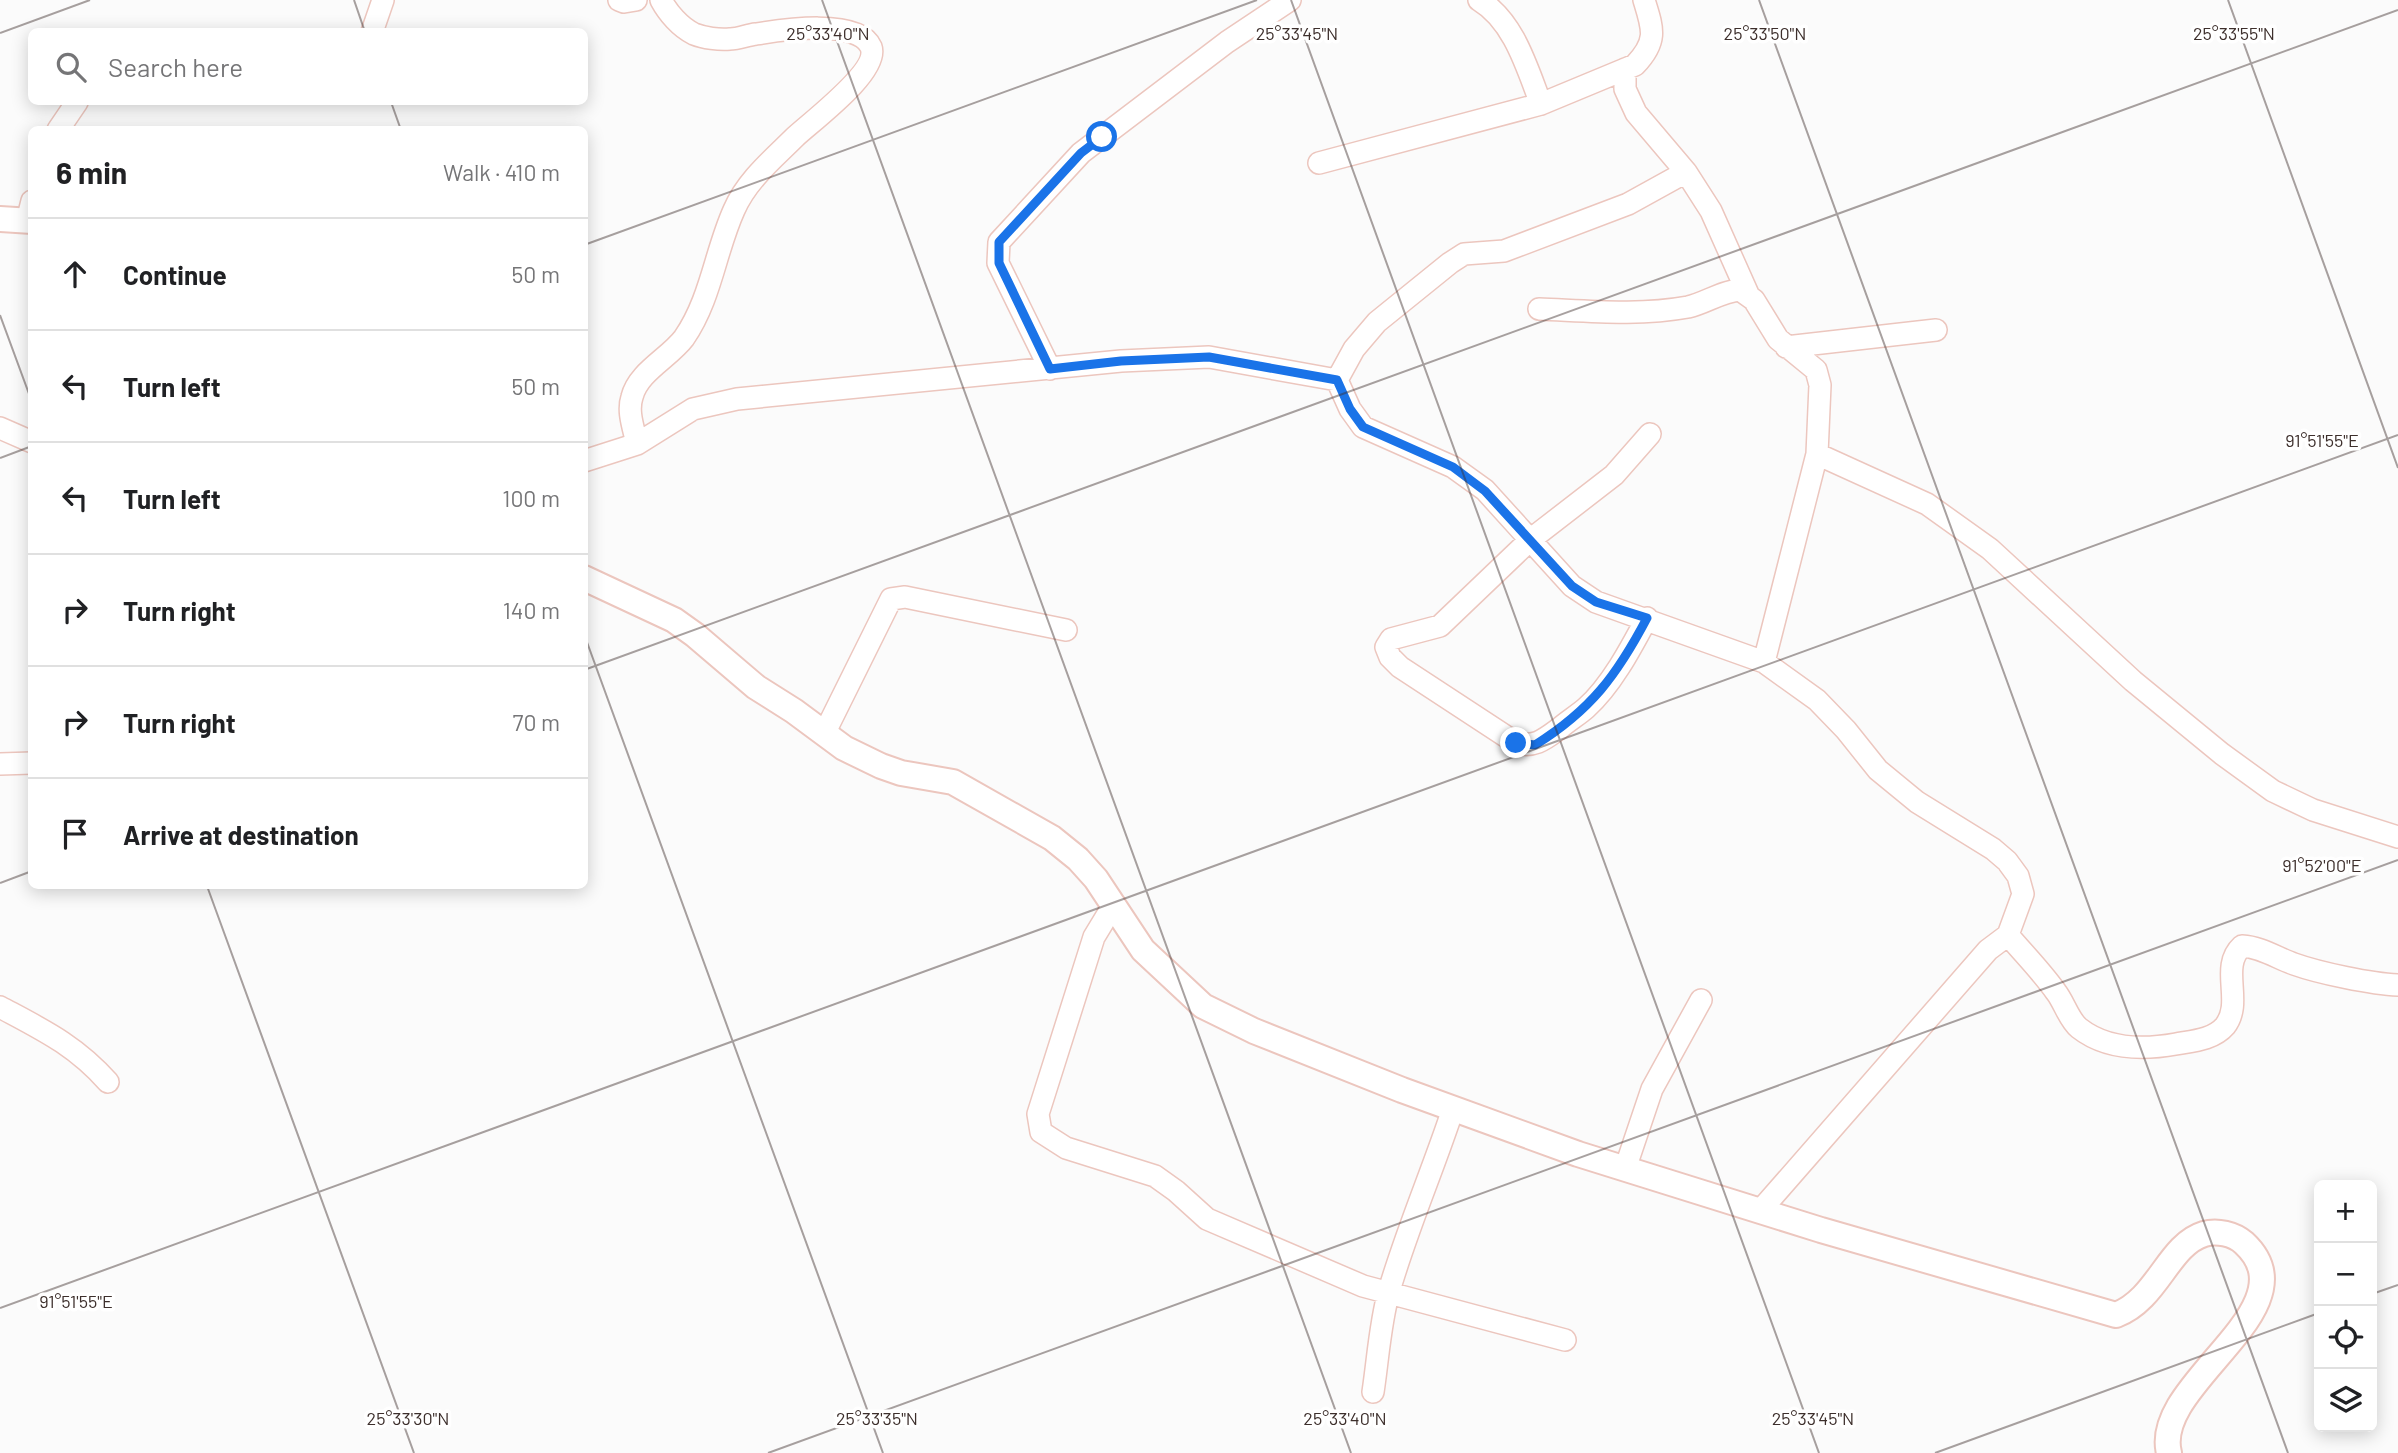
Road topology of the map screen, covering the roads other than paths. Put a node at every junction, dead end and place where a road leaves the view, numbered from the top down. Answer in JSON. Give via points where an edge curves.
{"nodes":[{"id":1,"x":383,"y":0,"type":"edge"},
{"id":2,"x":619,"y":0,"type":"edge"},
{"id":3,"x":636,"y":0,"type":"edge"},
{"id":4,"x":661,"y":0,"type":"edge"},
{"id":5,"x":1290,"y":0,"type":"edge"},
{"id":6,"x":1479,"y":0,"type":"edge"},
{"id":7,"x":1644,"y":0,"type":"edge"},
{"id":8,"x":373,"y":28,"type":"edge"},
{"id":9,"x":1625,"y":69,"type":"junction"},
{"id":10,"x":1541,"y":104,"type":"junction"},
{"id":11,"x":75,"y":105,"type":"edge"},
{"id":12,"x":61,"y":126,"type":"edge"},
{"id":13,"x":1319,"y":163,"type":"dead end"},
{"id":14,"x":1686,"y":172,"type":"junction"},
{"id":15,"x":28,"y":214,"type":"edge"},
{"id":16,"x":0,"y":219,"type":"edge"},
{"id":17,"x":1748,"y":294,"type":"junction"},
{"id":18,"x":1539,"y":309,"type":"dead end"},
{"id":19,"x":1936,"y":330,"type":"dead end"},
{"id":20,"x":1786,"y":347,"type":"junction"},
{"id":21,"x":1050,"y":369,"type":"junction"},
{"id":22,"x":1337,"y":380,"type":"junction"},
{"id":23,"x":0,"y":428,"type":"edge"},
{"id":24,"x":1650,"y":435,"type":"dead end"},
{"id":25,"x":28,"y":440,"type":"edge"},
{"id":26,"x":637,"y":444,"type":"junction"},
{"id":27,"x":1817,"y":454,"type":"junction"},
{"id":28,"x":588,"y":460,"type":"edge"},
{"id":29,"x":1530,"y":540,"type":"junction"},
{"id":30,"x":588,"y":580,"type":"edge"},
{"id":31,"x":1647,"y":618,"type":"junction"},
{"id":32,"x":1066,"y":630,"type":"dead end"},
{"id":33,"x":1764,"y":662,"type":"junction"},
{"id":34,"x":824,"y":734,"type":"junction"},
{"id":35,"x":28,"y":763,"type":"edge"},
{"id":36,"x":0,"y":764,"type":"edge"},
{"id":37,"x":2398,"y":837,"type":"edge"},
{"id":38,"x":1114,"y":904,"type":"junction"},
{"id":39,"x":2008,"y":935,"type":"junction"},
{"id":40,"x":2398,"y":985,"type":"edge"},
{"id":41,"x":1701,"y":1000,"type":"dead end"},
{"id":42,"x":0,"y":1007,"type":"edge"},
{"id":43,"x":108,"y":1082,"type":"dead end"},
{"id":44,"x":1453,"y":1108,"type":"junction"},
{"id":45,"x":1625,"y":1169,"type":"junction"},
{"id":46,"x":1760,"y":1211,"type":"junction"},
{"id":47,"x":1389,"y":1292,"type":"junction"},
{"id":48,"x":1565,"y":1339,"type":"dead end"},
{"id":49,"x":1373,"y":1392,"type":"dead end"},
{"id":50,"x":2169,"y":1453,"type":"edge"}],
"edges":[{"from":1,"to":8,"type":"street"},
{"from":2,"to":3,"type":"street"},
{"from":4,"to":26,"type":"street","via":[[673,18],[693,33],[710,38],[845,29],[864,38],[873,54],[852,86],[745,190],[701,310],[682,340],[632,395]]},
{"from":5,"to":21,"type":"street","via":[[1081,153],[999,242],[999,263]]},
{"from":6,"to":10,"type":"street","via":[[1507,26]]},
{"from":7,"to":9,"type":"street","via":[[1652,40],[1635,65]]},
{"from":9,"to":10,"type":"street"},
{"from":9,"to":14,"type":"street","via":[[1625,89],[1636,114]]},
{"from":10,"to":13,"type":"street"},
{"from":11,"to":12,"type":"street"},
{"from":14,"to":17,"type":"street","via":[[1711,211]]},
{"from":14,"to":22,"type":"street","via":[[1628,204],[1504,251],[1464,254],[1377,322],[1354,349]]},
{"from":15,"to":16,"type":"street"},
{"from":17,"to":18,"type":"street","via":[[1732,290],[1691,306],[1641,313]]},
{"from":17,"to":20,"type":"street"},
{"from":19,"to":20,"type":"street"},
{"from":20,"to":27,"type":"street","via":[[1809,362],[1819,378]]},
{"from":21,"to":22,"type":"street","via":[[1209,357]]},
{"from":21,"to":26,"type":"street","via":[[737,399],[693,409]]},
{"from":22,"to":29,"type":"street","via":[[1363,427],[1453,467],[1485,491]]},
{"from":23,"to":25,"type":"street"},
{"from":24,"to":29,"type":"street","via":[[1614,475]]},
{"from":26,"to":28,"type":"street"},
{"from":27,"to":33,"type":"street"},
{"from":27,"to":37,"type":"street","via":[[1927,504],[1990,549],[2133,681],[2273,791],[2313,810]]},
{"from":29,"to":31,"type":"street","via":[[1572,586],[1596,602]]},
{"from":29,"to":31,"type":"street","via":[[1440,625],[1391,639],[1386,647],[1390,657],[1516,743],[1535,745],[1588,707],[1626,658]]},
{"from":30,"to":34,"type":"street","via":[[674,620],[756,687]]},
{"from":31,"to":33,"type":"street"},
{"from":32,"to":34,"type":"street","via":[[905,597],[891,599]]},
{"from":33,"to":39,"type":"street","via":[[1817,700],[1878,770],[1917,802],[2007,861],[2023,894]]},
{"from":34,"to":38,"type":"street","via":[[881,766],[953,782],[995,804],[1078,859]]},
{"from":35,"to":36,"type":"street"},
{"from":38,"to":44,"type":"street","via":[[1143,950],[1203,1006],[1254,1031]]},
{"from":38,"to":47,"type":"street","via":[[1094,937],[1038,1114],[1041,1132],[1066,1148],[1155,1176],[1207,1219],[1352,1282]]},
{"from":39,"to":40,"type":"street","via":[[2054,989],[2078,1027],[2122,1047],[2155,1048],[2216,1034],[2226,1025],[2234,1006],[2233,959],[2242,946],[2296,965]]},
{"from":39,"to":46,"type":"street","via":[[1988,950]]},
{"from":41,"to":45,"type":"street","via":[[1652,1089]]},
{"from":42,"to":43,"type":"street","via":[[61,1039]]},
{"from":44,"to":45,"type":"street"},
{"from":44,"to":47,"type":"street"},
{"from":45,"to":46,"type":"street"},
{"from":46,"to":50,"type":"street","via":[[2116,1315],[2147,1294],[2190,1240],[2206,1233],[2223,1233],[2242,1241],[2257,1261],[2262,1287],[2240,1329],[2178,1410],[2167,1439]]},
{"from":47,"to":48,"type":"street"},
{"from":47,"to":49,"type":"street"}]}
